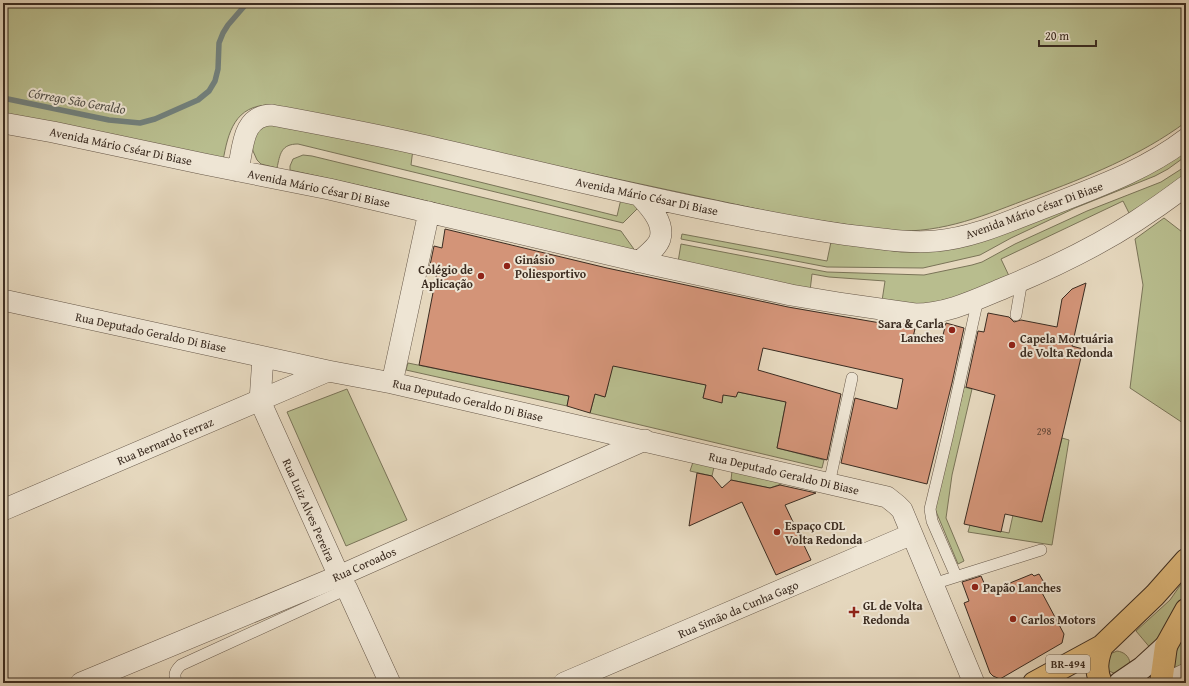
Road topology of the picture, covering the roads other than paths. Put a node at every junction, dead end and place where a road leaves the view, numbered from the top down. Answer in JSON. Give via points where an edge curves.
{"nodes":[{"id":1,"x":3,"y":123,"type":"edge"},
{"id":2,"x":1186,"y":139,"type":"edge"},
{"id":3,"x":238,"y":171,"type":"junction"},
{"id":4,"x":1186,"y":186,"type":"edge"},
{"id":5,"x":639,"y":195,"type":"junction"},
{"id":6,"x":429,"y":212,"type":"junction"},
{"id":7,"x":639,"y":262,"type":"junction"},
{"id":8,"x":1022,"y":280,"type":"junction"},
{"id":9,"x":978,"y":299,"type":"junction"},
{"id":10,"x":3,"y":300,"type":"edge"},
{"id":11,"x":1016,"y":314,"type":"dead end"},
{"id":12,"x":263,"y":357,"type":"junction"},
{"id":13,"x":328,"y":371,"type":"junction"},
{"id":14,"x":852,"y":378,"type":"dead end"},
{"id":15,"x":392,"y":383,"type":"junction"},
{"id":16,"x":260,"y":401,"type":"junction"},
{"id":17,"x":645,"y":440,"type":"junction"},
{"id":18,"x":830,"y":484,"type":"junction"},
{"id":19,"x":3,"y":510,"type":"edge"},
{"id":20,"x":912,"y":534,"type":"junction"},
{"id":21,"x":1041,"y":550,"type":"dead end"},
{"id":22,"x":1186,"y":560,"type":"edge"},
{"id":23,"x":956,"y":576,"type":"junction"},
{"id":24,"x":343,"y":582,"type":"junction"},
{"id":25,"x":933,"y":584,"type":"junction"},
{"id":26,"x":1185,"y":611,"type":"edge"},
{"id":27,"x":1186,"y":636,"type":"edge"},
{"id":28,"x":1102,"y":646,"type":"junction"},
{"id":29,"x":1166,"y":646,"type":"junction"},
{"id":30,"x":1186,"y":674,"type":"edge"},
{"id":31,"x":81,"y":683,"type":"edge"},
{"id":32,"x":177,"y":683,"type":"edge"},
{"id":33,"x":390,"y":683,"type":"edge"},
{"id":34,"x":564,"y":683,"type":"edge"},
{"id":35,"x":974,"y":683,"type":"edge"},
{"id":36,"x":1034,"y":683,"type":"edge"},
{"id":37,"x":1101,"y":683,"type":"edge"},
{"id":38,"x":1120,"y":683,"type":"edge"},
{"id":39,"x":1161,"y":683,"type":"edge"},
{"id":40,"x":1167,"y":683,"type":"edge"}],
"edges":[{"from":1,"to":3,"type":"street","name":"Avenida Mário Cséar Di Biase"},
{"from":2,"to":5,"type":"street","name":"Avenida Mário César Di Biase","via":[[1155,160],[1117,179],[982,231],[939,240],[909,242],[840,234]]},
{"from":3,"to":5,"type":"street","name":"Avenida Mário César Di Biase","via":[[249,126],[257,118],[272,114]]},
{"from":3,"to":6,"type":"street","name":"Avenida Mário César Di Biase"},
{"from":4,"to":8,"type":"street","name":"Avenida Mário César Di Biase","via":[[1102,242]]},
{"from":5,"to":7,"type":"street","via":[[659,222],[661,230],[658,242]]},
{"from":6,"to":7,"type":"street","name":"Avenida Mário César Di Biase"},
{"from":6,"to":15,"type":"street"},
{"from":7,"to":9,"type":"street","name":"Avenida Mário César Di Biase","via":[[791,295],[904,314],[936,313]]},
{"from":8,"to":9,"type":"street","name":"Avenida Mário César Di Biase"},
{"from":8,"to":11,"type":"lane"},
{"from":9,"to":23,"type":"lane","via":[[930,509],[932,521]]},
{"from":10,"to":12,"type":"street","name":"Rua Deputado Geraldo Di Biase"},
{"from":12,"to":13,"type":"street","name":"Rua Deputado Geraldo Di Biase"},
{"from":12,"to":16,"type":"street"},
{"from":13,"to":15,"type":"street","name":"Rua Deputado Geraldo Di Biase"},
{"from":13,"to":16,"type":"street","name":"Rua Bernardo Ferraz"},
{"from":14,"to":18,"type":"lane"},
{"from":15,"to":17,"type":"street","name":"Rua Deputado Geraldo Di Biase"},
{"from":16,"to":19,"type":"street","name":"Rua Bernardo Ferraz"},
{"from":16,"to":24,"type":"street","name":"Rua Luiz Alves Pereira"},
{"from":17,"to":18,"type":"street","name":"Rua Deputado Geraldo Di Biase"},
{"from":17,"to":24,"type":"street","name":"Rua Coroados"},
{"from":18,"to":20,"type":"street","name":"Rua Deputado Geraldo Di Biase","via":[[892,500],[902,510]]},
{"from":20,"to":25,"type":"street","name":"Rua Deputado Geraldo Di Biase"},
{"from":20,"to":34,"type":"street","name":"Rua Simão da Cunha Gago"},
{"from":21,"to":23,"type":"lane"},
{"from":22,"to":28,"type":"main road","via":[[1155,595]]},
{"from":23,"to":25,"type":"lane"},
{"from":24,"to":31,"type":"street","name":"Rua Coroados"},
{"from":24,"to":32,"type":"lane","via":[[181,665],[174,678]]},
{"from":24,"to":33,"type":"street","name":"Rua Luiz Alves Pereira"},
{"from":25,"to":35,"type":"street","name":"Rua Deputado Geraldo Di Biase"},
{"from":26,"to":27,"type":"street","via":[[1183,625]]},
{"from":26,"to":29,"type":"main road"},
{"from":28,"to":36,"type":"main road","number":"BR-494"},
{"from":28,"to":37,"type":"main road","via":[[1097,666]]},
{"from":29,"to":38,"type":"street","via":[[1142,668]]},
{"from":29,"to":39,"type":"main road"},
{"from":30,"to":40,"type":"street"}]}
